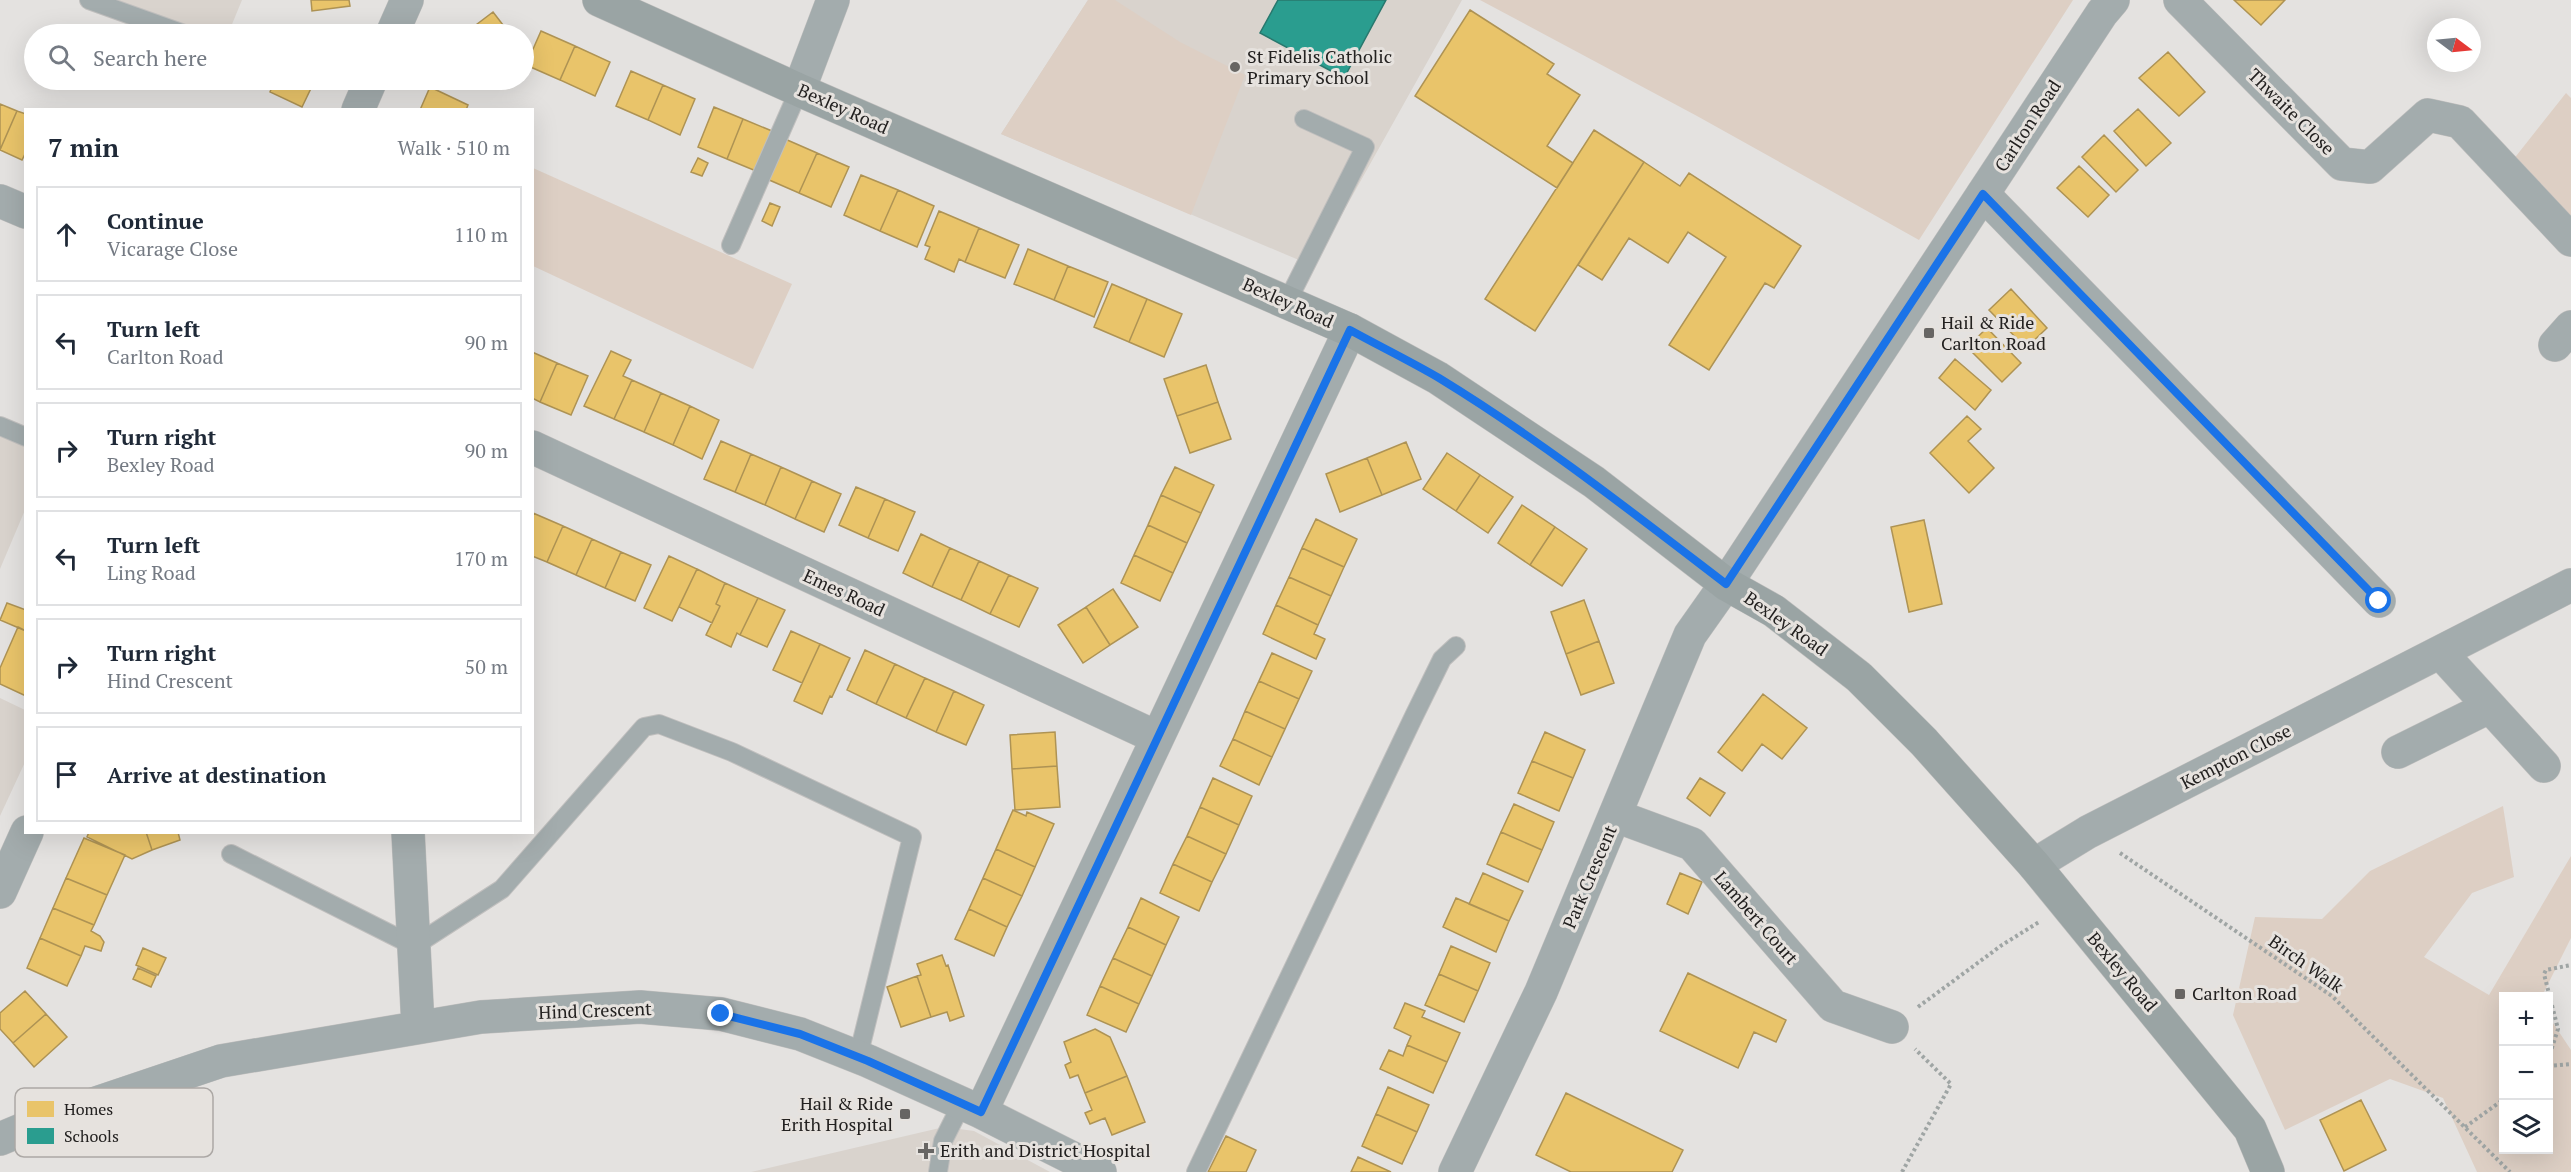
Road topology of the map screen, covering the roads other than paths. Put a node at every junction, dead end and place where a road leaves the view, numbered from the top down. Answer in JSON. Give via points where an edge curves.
{"nodes":[{"id":1,"x":89,"y":0,"type":"edge"},
{"id":2,"x":407,"y":0,"type":"edge"},
{"id":3,"x":599,"y":0,"type":"edge"},
{"id":4,"x":834,"y":0,"type":"edge"},
{"id":5,"x":2113,"y":0,"type":"edge"},
{"id":6,"x":2180,"y":0,"type":"edge"},
{"id":7,"x":156,"y":24,"type":"edge"},
{"id":8,"x":396,"y":24,"type":"edge"},
{"id":9,"x":367,"y":90,"type":"edge"},
{"id":10,"x":799,"y":90,"type":"junction"},
{"id":11,"x":359,"y":108,"type":"edge"},
{"id":12,"x":1304,"y":119,"type":"dead end"},
{"id":13,"x":1983,"y":194,"type":"junction"},
{"id":14,"x":0,"y":201,"type":"edge"},
{"id":15,"x":24,"y":211,"type":"edge"},
{"id":16,"x":2571,"y":240,"type":"edge"},
{"id":17,"x":731,"y":245,"type":"dead end"},
{"id":18,"x":1287,"y":302,"type":"junction"},
{"id":19,"x":1350,"y":330,"type":"junction"},
{"id":20,"x":0,"y":426,"type":"edge"},
{"id":21,"x":24,"y":436,"type":"edge"},
{"id":22,"x":534,"y":448,"type":"edge"},
{"id":23,"x":1726,"y":584,"type":"junction"},
{"id":24,"x":2571,"y":585,"type":"edge"},
{"id":25,"x":2379,"y":601,"type":"dead end"},
{"id":26,"x":1456,"y":646,"type":"dead end"},
{"id":27,"x":2440,"y":652,"type":"junction"},
{"id":28,"x":2489,"y":707,"type":"junction"},
{"id":29,"x":1156,"y":737,"type":"junction"},
{"id":30,"x":2398,"y":752,"type":"dead end"},
{"id":31,"x":2544,"y":766,"type":"dead end"},
{"id":32,"x":1616,"y":816,"type":"junction"},
{"id":33,"x":26,"y":834,"type":"edge"},
{"id":34,"x":408,"y":834,"type":"edge"},
{"id":35,"x":231,"y":854,"type":"dead end"},
{"id":36,"x":2034,"y":865,"type":"junction"},
{"id":37,"x":0,"y":892,"type":"edge"},
{"id":38,"x":414,"y":946,"type":"junction"},
{"id":39,"x":418,"y":1026,"type":"junction"},
{"id":40,"x":1892,"y":1027,"type":"road end"},
{"id":41,"x":858,"y":1057,"type":"junction"},
{"id":42,"x":143,"y":1088,"type":"edge"},
{"id":43,"x":971,"y":1108,"type":"junction"},
{"id":44,"x":15,"y":1133,"type":"edge"},
{"id":45,"x":0,"y":1139,"type":"edge"},
{"id":46,"x":1464,"y":1169,"type":"edge"},
{"id":47,"x":938,"y":1172,"type":"edge"},
{"id":48,"x":1100,"y":1172,"type":"edge"},
{"id":49,"x":1196,"y":1172,"type":"edge"},
{"id":50,"x":2268,"y":1172,"type":"edge"}],
"edges":[{"from":1,"to":7,"type":"lane"},
{"from":2,"to":8,"type":"street"},
{"from":3,"to":10,"type":"main road","name":"Bexley Road"},
{"from":4,"to":10,"type":"street"},
{"from":5,"to":13,"type":"street","name":"Carlton Road"},
{"from":6,"to":16,"type":"street","name":"Thwaite Close","via":[[2342,164],[2370,167],[2428,115],[2460,122]]},
{"from":9,"to":11,"type":"street"},
{"from":10,"to":17,"type":"lane"},
{"from":10,"to":18,"type":"main road","name":"Bexley Road"},
{"from":12,"to":18,"type":"lane","via":[[1365,147]]},
{"from":13,"to":23,"type":"street","name":"Carlton Road"},
{"from":13,"to":25,"type":"street"},
{"from":14,"to":15,"type":"street"},
{"from":18,"to":19,"type":"main road","name":"Bexley Road"},
{"from":19,"to":23,"type":"main road","name":"Bexley Road","via":[[1438,378],[1526,436],[1594,482]]},
{"from":19,"to":29,"type":"street"},
{"from":20,"to":21,"type":"lane"},
{"from":22,"to":29,"type":"street","name":"Emes Road"},
{"from":23,"to":32,"type":"street","name":"Park Crescent","via":[[1690,635]]},
{"from":23,"to":36,"type":"main road","name":"Bexley Road","via":[[1774,610],[1859,677],[1924,742]]},
{"from":24,"to":27,"type":"street","name":"Kempton Close"},
{"from":26,"to":49,"type":"lane","via":[[1442,659],[1428,687]]},
{"from":27,"to":28,"type":"street"},
{"from":27,"to":36,"type":"street","name":"Kempton Close","via":[[2088,832]]},
{"from":28,"to":30,"type":"street"},
{"from":28,"to":31,"type":"street"},
{"from":29,"to":43,"type":"street"},
{"from":32,"to":40,"type":"street","name":"Lambert Court","via":[[1692,844],[1833,1006]]},
{"from":32,"to":46,"type":"street","name":"Park Crescent"},
{"from":33,"to":37,"type":"street"},
{"from":34,"to":38,"type":"street"},
{"from":35,"to":38,"type":"lane"},
{"from":36,"to":50,"type":"main road","name":"Bexley Road","via":[[2250,1129]]},
{"from":38,"to":39,"type":"street"},
{"from":38,"to":41,"type":"lane","via":[[502,889],[644,727],[659,724],[732,752],[912,837]]},
{"from":39,"to":41,"type":"street","name":"Hind Crescent","via":[[481,1017],[640,1007],[721,1014],[800,1034]]},
{"from":39,"to":42,"type":"street","name":"Hind Crescent","via":[[221,1062]]},
{"from":41,"to":43,"type":"street","name":"Hind Crescent"},
{"from":43,"to":47,"type":"lane","via":[[943,1141]]},
{"from":43,"to":48,"type":"street","name":"Hind Crescent"},
{"from":44,"to":45,"type":"street","name":"Hind Crescent"}]}
